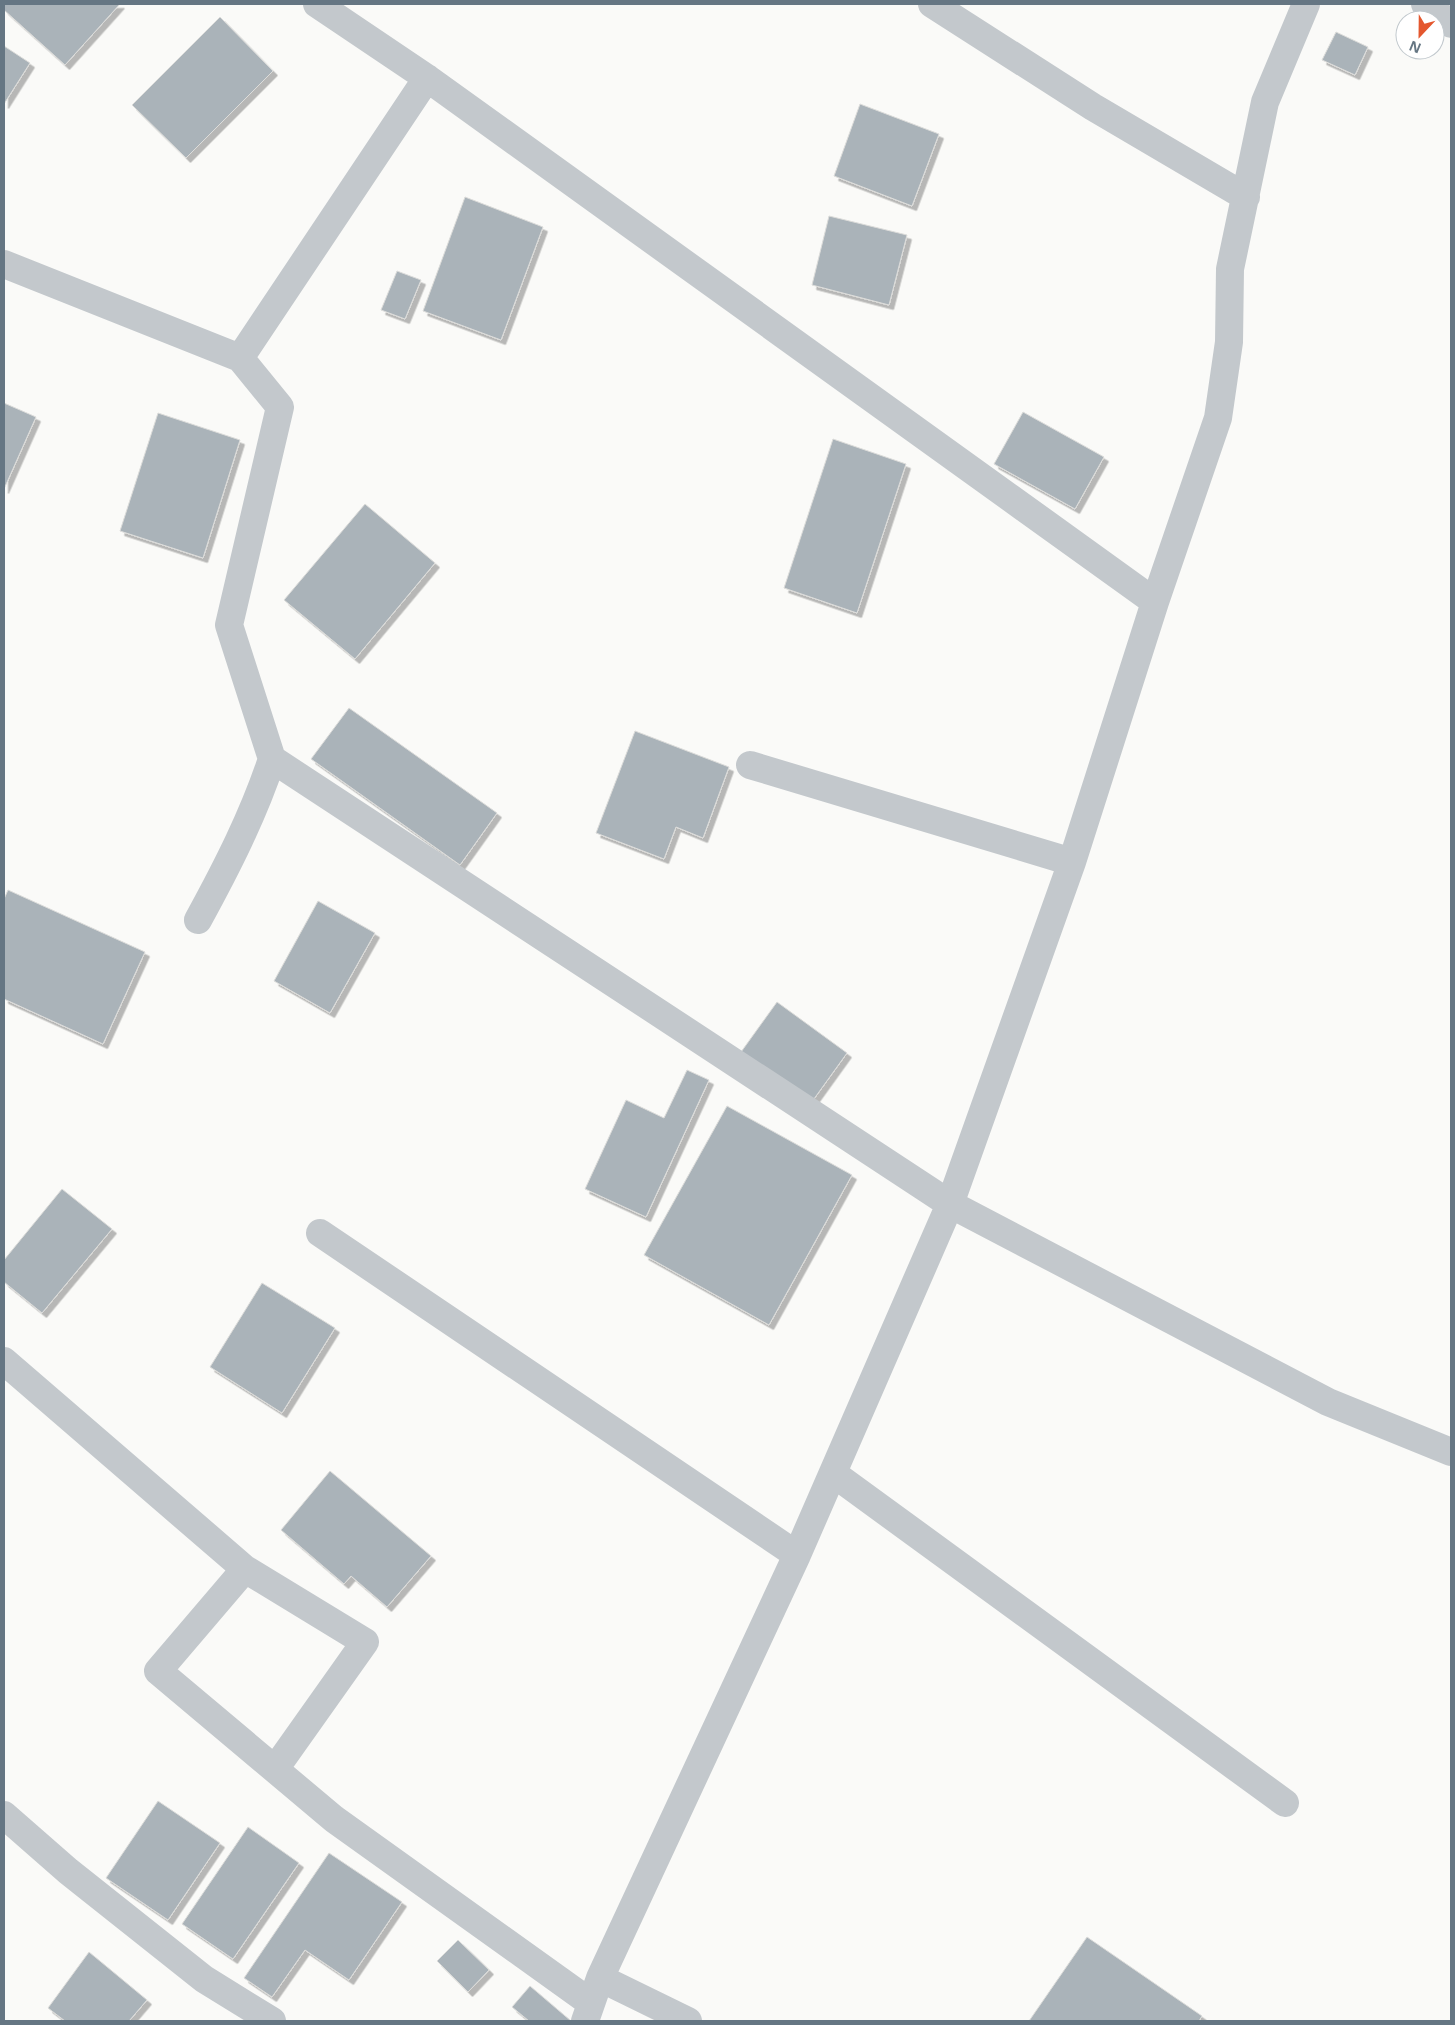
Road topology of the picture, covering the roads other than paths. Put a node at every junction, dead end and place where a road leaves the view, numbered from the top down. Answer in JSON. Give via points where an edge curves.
{"nodes":[{"id":1,"x":317,"y":4,"type":"edge"},
{"id":2,"x":932,"y":4,"type":"edge"},
{"id":3,"x":1306,"y":4,"type":"edge"},
{"id":4,"x":1425,"y":4,"type":"edge"},
{"id":5,"x":1451,"y":24,"type":"edge"},
{"id":6,"x":427,"y":78,"type":"junction"},
{"id":7,"x":1246,"y":197,"type":"junction"},
{"id":8,"x":4,"y":264,"type":"edge"},
{"id":9,"x":240,"y":358,"type":"junction"},
{"id":10,"x":1155,"y":602,"type":"junction"},
{"id":11,"x":272,"y":759,"type":"junction"},
{"id":12,"x":750,"y":765,"type":"dead end"},
{"id":13,"x":1072,"y":862,"type":"junction"},
{"id":14,"x":198,"y":920,"type":"dead end"},
{"id":15,"x":950,"y":1204,"type":"junction"},
{"id":16,"x":320,"y":1233,"type":"dead end"},
{"id":17,"x":4,"y":1361,"type":"edge"},
{"id":18,"x":1451,"y":1452,"type":"edge"},
{"id":19,"x":834,"y":1474,"type":"junction"},
{"id":20,"x":798,"y":1554,"type":"junction"},
{"id":21,"x":245,"y":1569,"type":"junction"},
{"id":22,"x":275,"y":1769,"type":"junction"},
{"id":23,"x":1285,"y":1803,"type":"dead end"},
{"id":24,"x":4,"y":1815,"type":"edge"},
{"id":25,"x":592,"y":2001,"type":"edge"},
{"id":26,"x":272,"y":2021,"type":"edge"},
{"id":27,"x":688,"y":2021,"type":"edge"}],
"edges":[{"from":1,"to":6,"type":"street"},
{"from":2,"to":7,"type":"street","via":[[1093,107]]},
{"from":3,"to":7,"type":"street","via":[[1265,102]]},
{"from":4,"to":5,"type":"street"},
{"from":6,"to":9,"type":"street"},
{"from":6,"to":10,"type":"street"},
{"from":7,"to":10,"type":"street","via":[[1230,269],[1229,342],[1218,418]]},
{"from":8,"to":9,"type":"street"},
{"from":9,"to":11,"type":"street","via":[[280,407],[229,625]]},
{"from":10,"to":13,"type":"street"},
{"from":11,"to":14,"type":"street","via":[[233,856]]},
{"from":11,"to":15,"type":"street"},
{"from":12,"to":13,"type":"street"},
{"from":13,"to":15,"type":"street"},
{"from":15,"to":18,"type":"street","via":[[1328,1402]]},
{"from":15,"to":19,"type":"street"},
{"from":16,"to":20,"type":"street"},
{"from":17,"to":21,"type":"street"},
{"from":19,"to":20,"type":"street"},
{"from":19,"to":23,"type":"street"},
{"from":20,"to":25,"type":"street"},
{"from":21,"to":22,"type":"street","via":[[158,1671]]},
{"from":21,"to":22,"type":"street","via":[[365,1642]]},
{"from":22,"to":25,"type":"street","via":[[334,1819]]},
{"from":24,"to":26,"type":"street","via":[[68,1871],[204,1979]]},
{"from":25,"to":27,"type":"street"}]}
